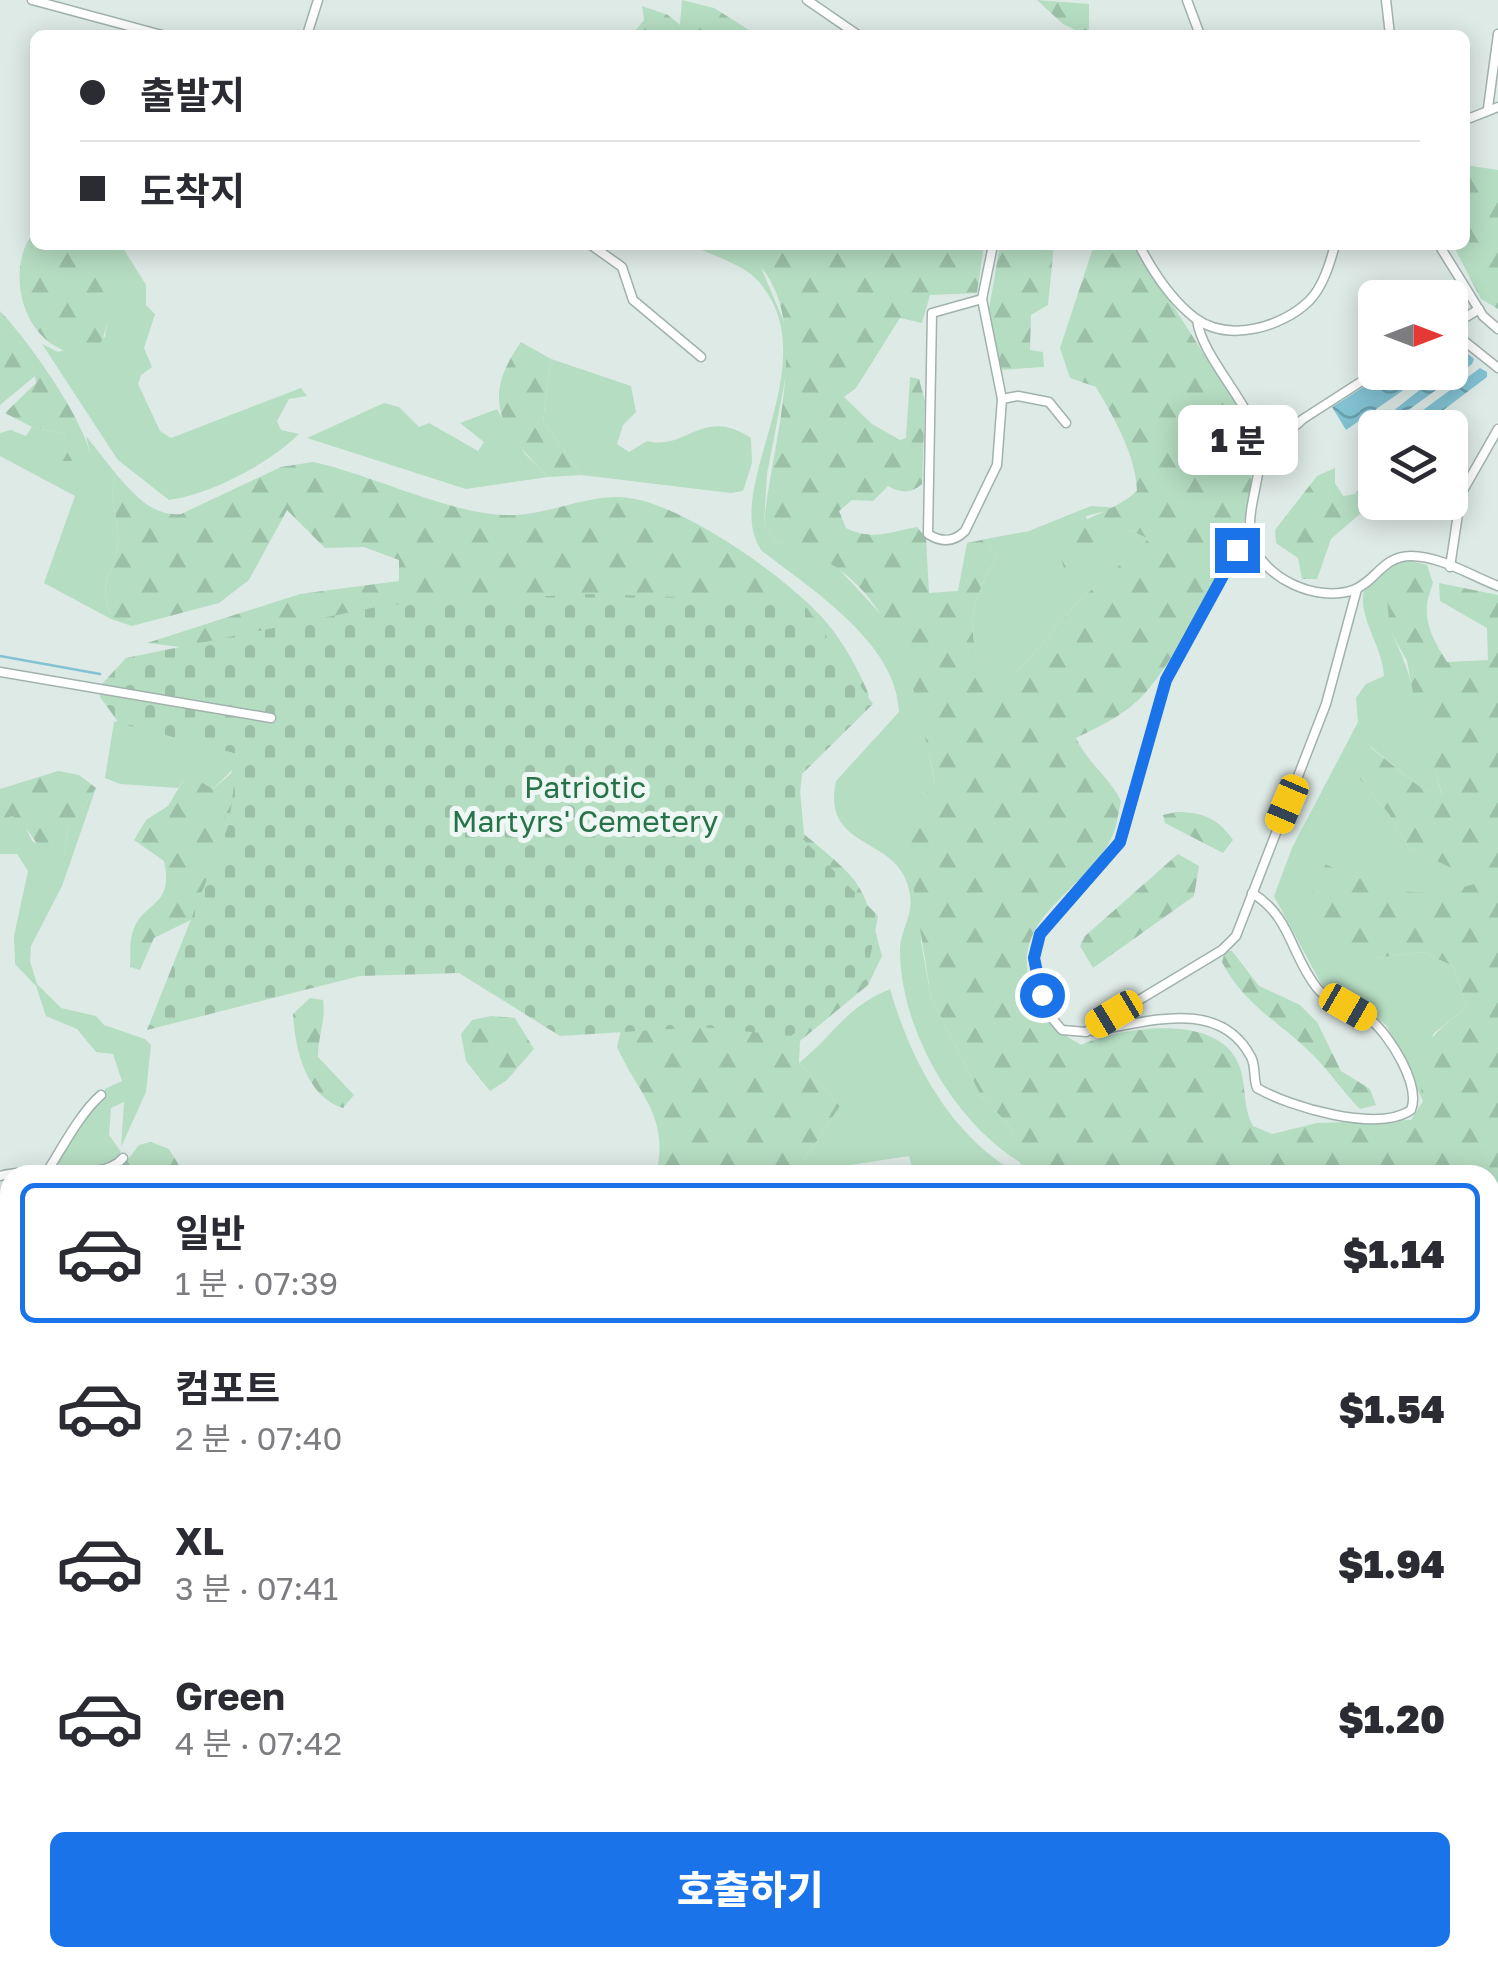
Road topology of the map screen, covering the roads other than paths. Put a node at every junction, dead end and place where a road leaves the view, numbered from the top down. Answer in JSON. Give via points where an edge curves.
{"nodes":[{"id":1,"x":32,"y":0,"type":"edge"},
{"id":2,"x":318,"y":0,"type":"edge"},
{"id":3,"x":807,"y":0,"type":"edge"},
{"id":4,"x":1188,"y":0,"type":"edge"},
{"id":5,"x":1386,"y":0,"type":"edge"},
{"id":6,"x":143,"y":30,"type":"edge"},
{"id":7,"x":309,"y":30,"type":"edge"},
{"id":8,"x":851,"y":30,"type":"edge"},
{"id":9,"x":1198,"y":30,"type":"edge"},
{"id":10,"x":1389,"y":30,"type":"edge"},
{"id":11,"x":1498,"y":34,"type":"edge"},
{"id":12,"x":1493,"y":108,"type":"edge"},
{"id":13,"x":1470,"y":118,"type":"edge"},
{"id":14,"x":598,"y":250,"type":"edge"},
{"id":15,"x":992,"y":250,"type":"edge"},
{"id":16,"x":1142,"y":250,"type":"edge"},
{"id":17,"x":1333,"y":250,"type":"edge"},
{"id":18,"x":1443,"y":250,"type":"edge"},
{"id":19,"x":982,"y":298,"type":"junction"},
{"id":20,"x":1479,"y":309,"type":"junction"},
{"id":21,"x":1468,"y":316,"type":"edge"},
{"id":22,"x":1197,"y":320,"type":"junction"},
{"id":23,"x":1498,"y":329,"type":"edge"},
{"id":24,"x":1468,"y":344,"type":"edge"},
{"id":25,"x":701,"y":356,"type":"dead end"},
{"id":26,"x":1498,"y":368,"type":"edge"},
{"id":27,"x":1358,"y":384,"type":"edge"},
{"id":28,"x":1002,"y":399,"type":"junction"},
{"id":29,"x":1066,"y":423,"type":"dead end"},
{"id":30,"x":1498,"y":429,"type":"edge"},
{"id":31,"x":1260,"y":457,"type":"junction"},
{"id":32,"x":1251,"y":538,"type":"junction"},
{"id":33,"x":1450,"y":568,"type":"junction"},
{"id":34,"x":1498,"y":586,"type":"edge"},
{"id":35,"x":1357,"y":589,"type":"junction"},
{"id":36,"x":0,"y":672,"type":"edge"},
{"id":37,"x":271,"y":718,"type":"dead end"},
{"id":38,"x":1252,"y":893,"type":"junction"},
{"id":39,"x":1086,"y":1032,"type":"junction"},
{"id":40,"x":101,"y":1095,"type":"dead end"},
{"id":41,"x":124,"y":1158,"type":"dead end"},
{"id":42,"x":52,"y":1165,"type":"edge"},
{"id":43,"x":115,"y":1165,"type":"edge"}],
"edges":[{"from":1,"to":6,"type":"street"},
{"from":2,"to":7,"type":"street"},
{"from":3,"to":8,"type":"street"},
{"from":4,"to":9,"type":"street"},
{"from":5,"to":10,"type":"street"},
{"from":11,"to":12,"type":"street"},
{"from":12,"to":13,"type":"street"},
{"from":14,"to":25,"type":"street","via":[[622,267],[633,300]]},
{"from":15,"to":19,"type":"street"},
{"from":16,"to":22,"type":"street","via":[[1166,289]]},
{"from":17,"to":22,"type":"street","via":[[1312,298],[1292,314],[1251,329]]},
{"from":18,"to":20,"type":"street"},
{"from":19,"to":28,"type":"street"},
{"from":19,"to":28,"type":"street","via":[[932,314],[928,534],[936,539],[957,539],[965,531],[997,465]]},
{"from":20,"to":21,"type":"street"},
{"from":20,"to":23,"type":"street"},
{"from":22,"to":31,"type":"street","via":[[1238,393]]},
{"from":24,"to":26,"type":"street"},
{"from":27,"to":31,"type":"street"},
{"from":28,"to":29,"type":"street","via":[[1049,402]]},
{"from":30,"to":33,"type":"street","via":[[1462,494]]},
{"from":31,"to":32,"type":"street"},
{"from":32,"to":35,"type":"street","via":[[1257,554],[1286,581],[1330,592]]},
{"from":32,"to":39,"type":"street","via":[[1237,550],[1166,680],[1120,842],[1040,934],[1036,975],[1051,1018],[1062,1030]]},
{"from":33,"to":34,"type":"street"},
{"from":33,"to":35,"type":"street","via":[[1398,558]]},
{"from":35,"to":38,"type":"street","via":[[1326,704]]},
{"from":36,"to":37,"type":"street"},
{"from":38,"to":39,"type":"street","via":[[1230,944]]},
{"from":38,"to":39,"type":"street","via":[[1281,916],[1320,992],[1382,1033],[1411,1086],[1411,1110],[1362,1118],[1272,1097],[1256,1088],[1252,1058],[1237,1040],[1190,1017]]},
{"from":40,"to":42,"type":"street","via":[[86,1106]]},
{"from":41,"to":43,"type":"street"}]}
